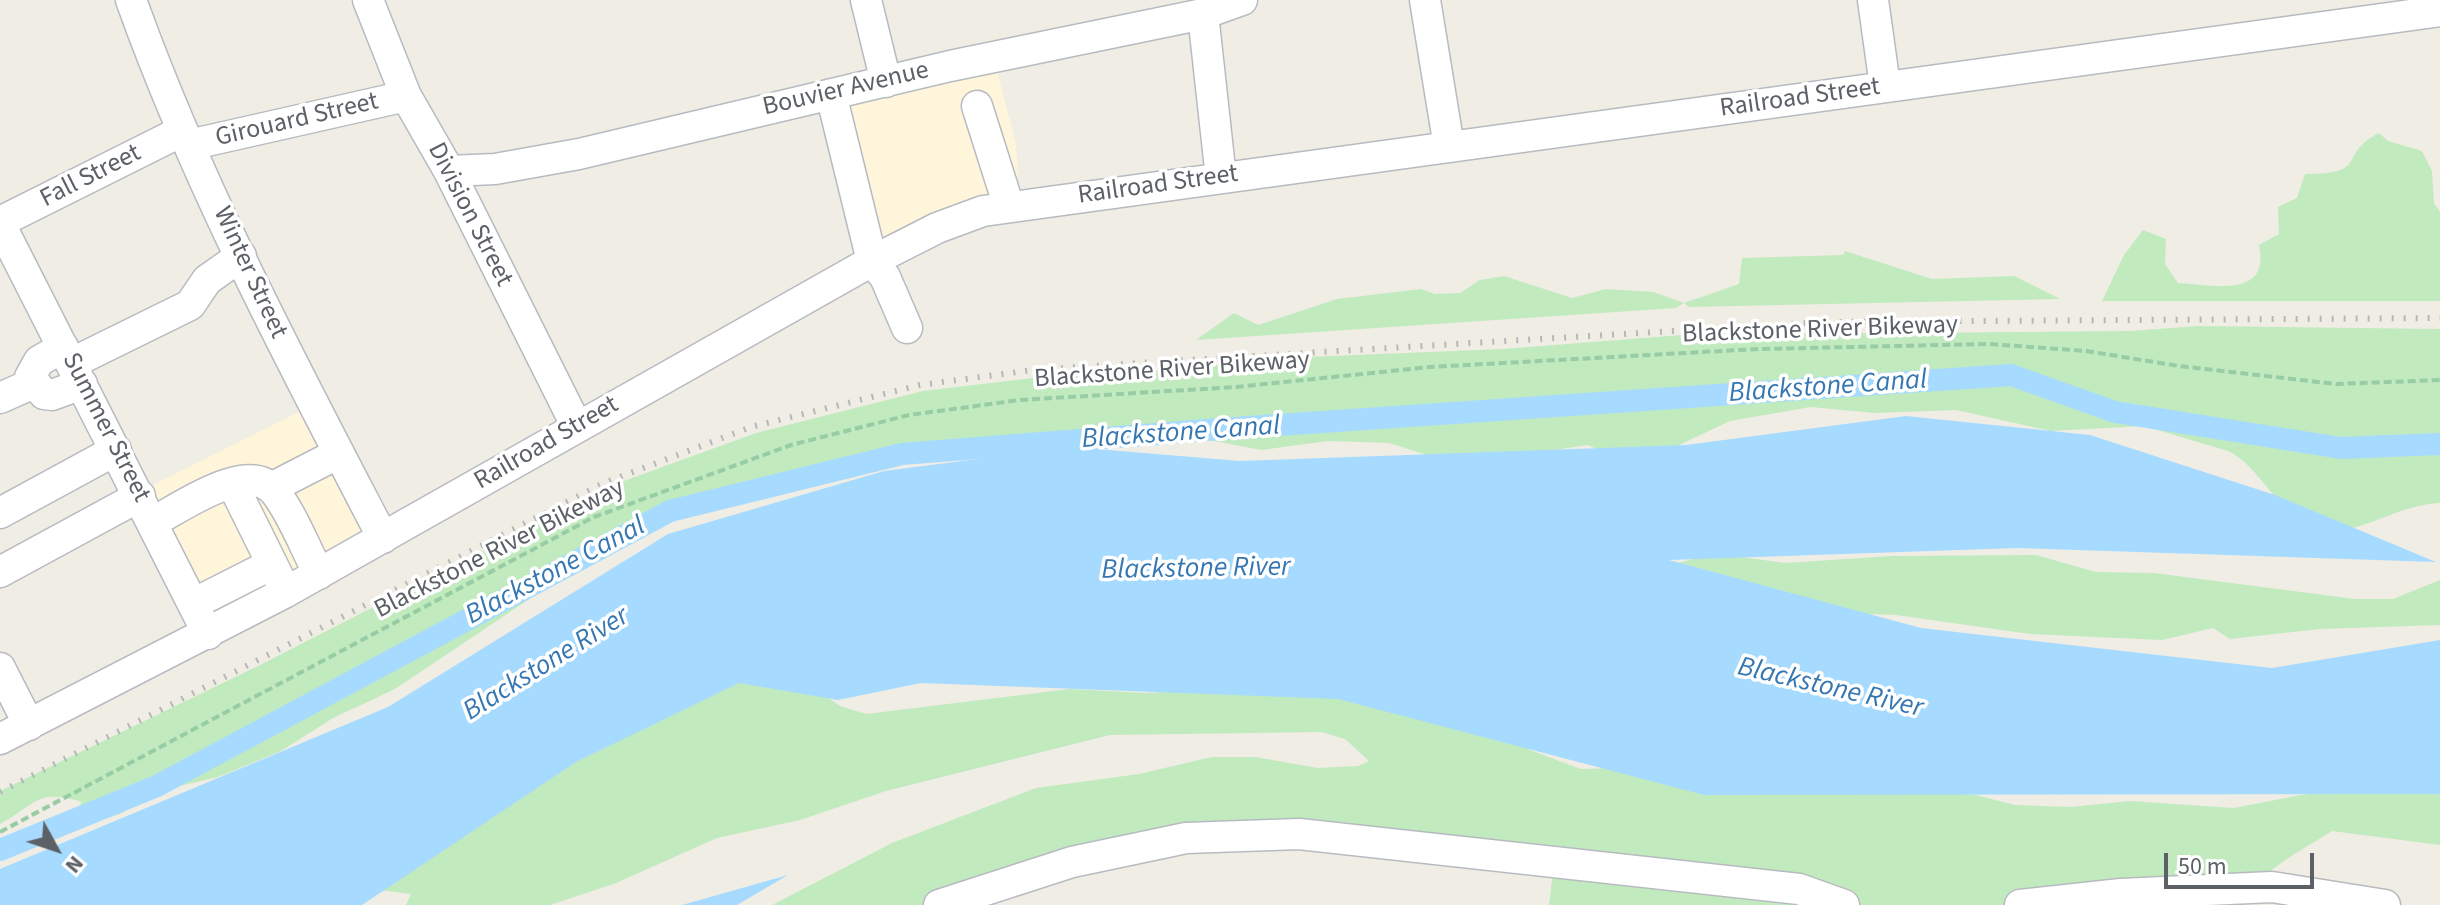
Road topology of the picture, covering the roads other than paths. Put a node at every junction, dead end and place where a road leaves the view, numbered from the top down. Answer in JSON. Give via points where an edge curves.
{"nodes":[{"id":1,"x":368,"y":0,"type":"edge"},
{"id":2,"x":866,"y":0,"type":"edge"},
{"id":3,"x":1242,"y":0,"type":"edge"},
{"id":4,"x":1425,"y":0,"type":"edge"},
{"id":5,"x":1873,"y":0,"type":"edge"},
{"id":6,"x":136,"y":1,"type":"edge"},
{"id":7,"x":2440,"y":11,"type":"edge"},
{"id":8,"x":1203,"y":14,"type":"junction"},
{"id":9,"x":886,"y":82,"type":"junction"},
{"id":10,"x":1885,"y":86,"type":"junction"},
{"id":11,"x":831,"y":94,"type":"junction"},
{"id":12,"x":406,"y":96,"type":"junction"},
{"id":13,"x":977,"y":106,"type":"dead end"},
{"id":14,"x":185,"y":138,"type":"junction"},
{"id":15,"x":1449,"y":147,"type":"junction"},
{"id":16,"x":449,"y":171,"type":"junction"},
{"id":17,"x":1221,"y":178,"type":"junction"},
{"id":18,"x":1009,"y":207,"type":"junction"},
{"id":19,"x":0,"y":223,"type":"edge"},
{"id":20,"x":241,"y":256,"type":"junction"},
{"id":21,"x":872,"y":261,"type":"junction"},
{"id":22,"x":907,"y":328,"type":"dead end"},
{"id":23,"x":73,"y":365,"type":"junction"},
{"id":24,"x":34,"y":383,"type":"junction"},
{"id":25,"x":0,"y":398,"type":"edge"},
{"id":26,"x":577,"y":427,"type":"junction"},
{"id":27,"x":116,"y":450,"type":"junction"},
{"id":28,"x":339,"y":453,"type":"junction"},
{"id":29,"x":232,"y":483,"type":"junction"},
{"id":30,"x":271,"y":488,"type":"junction"},
{"id":31,"x":146,"y":509,"type":"junction"},
{"id":32,"x":0,"y":513,"type":"edge"},
{"id":33,"x":383,"y":538,"type":"junction"},
{"id":34,"x":272,"y":564,"type":"junction"},
{"id":35,"x":0,"y":572,"type":"edge"},
{"id":36,"x":319,"y":574,"type":"junction"},
{"id":37,"x":286,"y":592,"type":"junction"},
{"id":38,"x":193,"y":604,"type":"junction"},
{"id":39,"x":208,"y":634,"type":"junction"},
{"id":40,"x":0,"y":668,"type":"edge"},
{"id":41,"x":29,"y":725,"type":"junction"},
{"id":42,"x":0,"y":739,"type":"edge"},
{"id":43,"x":939,"y":905,"type":"edge"},
{"id":44,"x":1844,"y":905,"type":"edge"},
{"id":45,"x":2020,"y":905,"type":"edge"},
{"id":46,"x":2385,"y":905,"type":"edge"}],
"edges":[{"from":1,"to":12,"type":"street","name":"Division Street"},
{"from":2,"to":9,"type":"street"},
{"from":3,"to":8,"type":"street","name":"Bouvier Avenue"},
{"from":4,"to":15,"type":"street"},
{"from":5,"to":10,"type":"street"},
{"from":6,"to":14,"type":"street","name":"Winter Street"},
{"from":7,"to":10,"type":"street","name":"Railroad Street"},
{"from":8,"to":9,"type":"street","name":"Bouvier Avenue"},
{"from":8,"to":17,"type":"street"},
{"from":9,"to":11,"type":"street","name":"Bouvier Avenue"},
{"from":10,"to":15,"type":"street","name":"Railroad Street"},
{"from":11,"to":16,"type":"street","name":"Bouvier Avenue","via":[[579,154]]},
{"from":11,"to":21,"type":"street"},
{"from":12,"to":14,"type":"street","name":"Girouard Street"},
{"from":12,"to":16,"type":"street","name":"Division Street"},
{"from":13,"to":18,"type":"street"},
{"from":14,"to":19,"type":"street","name":"Fall Street"},
{"from":14,"to":20,"type":"street","name":"Winter Street"},
{"from":15,"to":17,"type":"street","name":"Railroad Street"},
{"from":16,"to":26,"type":"street","name":"Division Street"},
{"from":17,"to":18,"type":"street","name":"Railroad Street"},
{"from":18,"to":21,"type":"street","name":"Railroad Street","via":[[937,228]]},
{"from":19,"to":23,"type":"street","name":"Summer Street"},
{"from":20,"to":23,"type":"street","via":[[207,280],[190,305]]},
{"from":20,"to":28,"type":"street","name":"Winter Street"},
{"from":21,"to":22,"type":"street","via":[[885,277]]},
{"from":21,"to":26,"type":"street","name":"Railroad Street"},
{"from":23,"to":24,"type":"street","via":[[52,395]]},
{"from":23,"to":24,"type":"street","via":[[39,361],[30,372]]},
{"from":23,"to":27,"type":"street","name":"Summer Street"},
{"from":24,"to":25,"type":"street"},
{"from":26,"to":33,"type":"street","name":"Railroad Street"},
{"from":27,"to":31,"type":"street","name":"Summer Street"},
{"from":27,"to":32,"type":"street"},
{"from":28,"to":30,"type":"street"},
{"from":28,"to":33,"type":"street","name":"Winter Street"},
{"from":29,"to":30,"type":"street","via":[[256,481]]},
{"from":29,"to":31,"type":"street"},
{"from":29,"to":34,"type":"street"},
{"from":30,"to":36,"type":"street"},
{"from":31,"to":35,"type":"street"},
{"from":31,"to":38,"type":"street","name":"Summer Street"},
{"from":33,"to":36,"type":"street","name":"Railroad Street"},
{"from":34,"to":37,"type":"street"},
{"from":34,"to":38,"type":"street"},
{"from":36,"to":37,"type":"street","name":"Railroad Street"},
{"from":37,"to":39,"type":"street","name":"Railroad Street"},
{"from":38,"to":39,"type":"street","name":"Summer Street"},
{"from":39,"to":41,"type":"street","name":"Railroad Street"},
{"from":40,"to":41,"type":"street"},
{"from":41,"to":42,"type":"street","name":"Railroad Street"},
{"from":43,"to":44,"type":"street","via":[[1072,862],[1186,838],[1299,834],[1799,889]]},
{"from":45,"to":46,"type":"street","via":[[2272,887]]}]}
